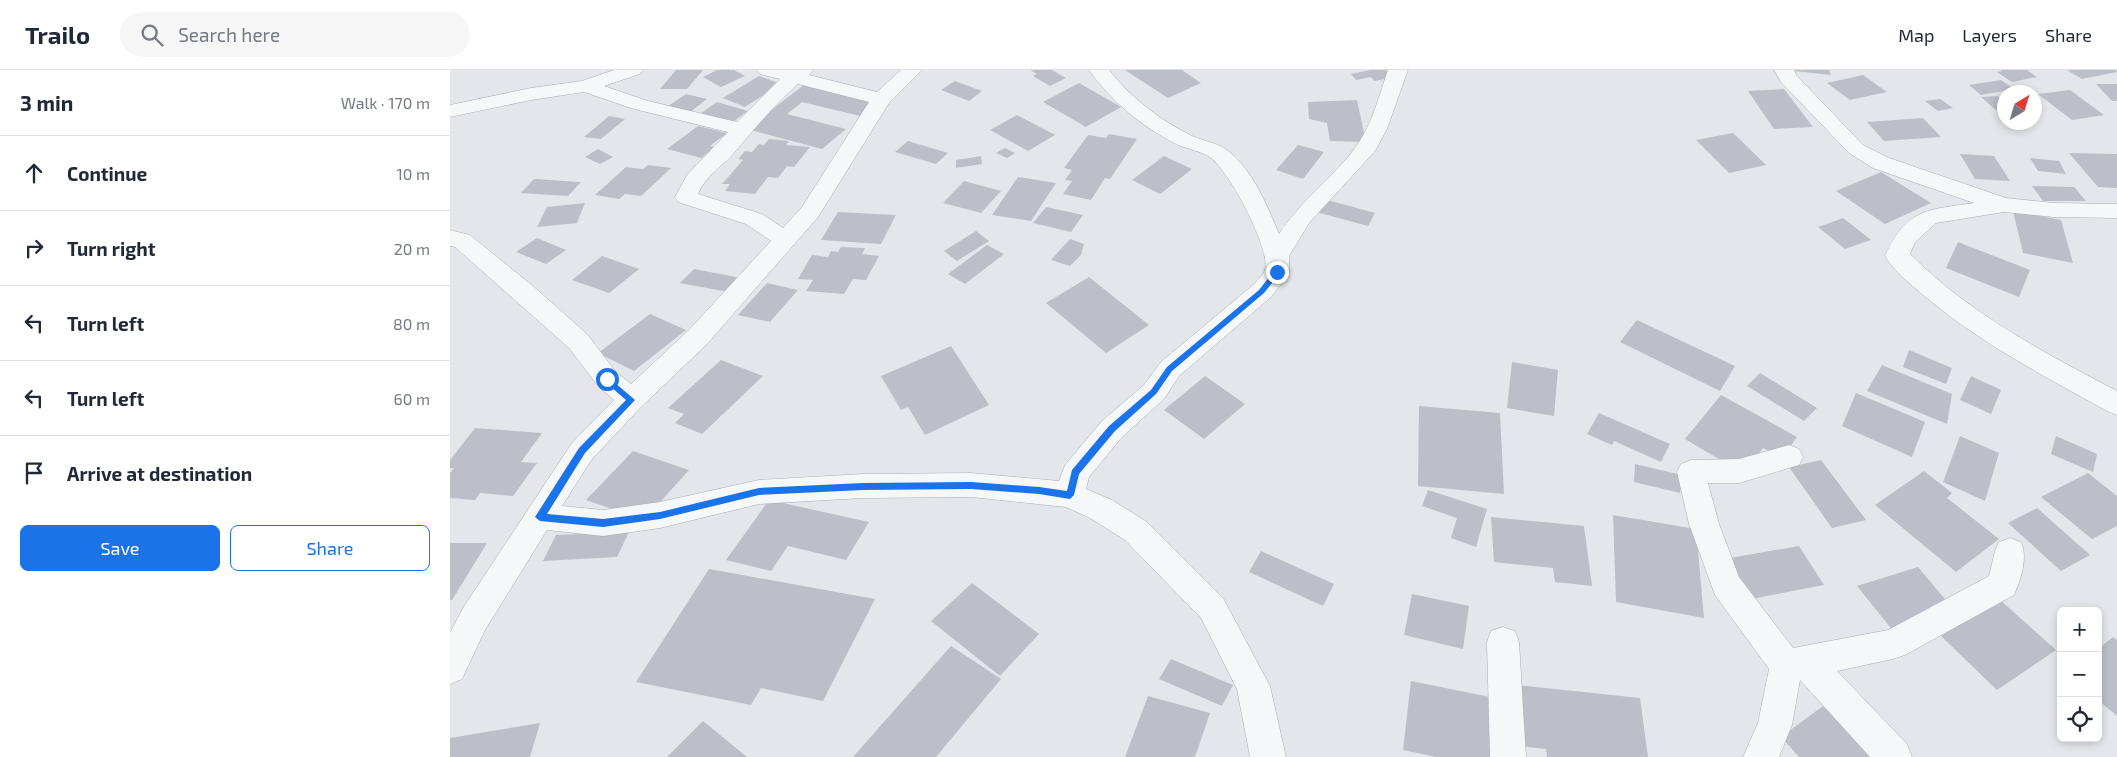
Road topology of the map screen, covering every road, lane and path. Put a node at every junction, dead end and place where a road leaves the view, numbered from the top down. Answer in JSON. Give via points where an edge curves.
{"nodes":[{"id":1,"x":560,"y":70,"type":"edge"},
{"id":2,"x":633,"y":70,"type":"edge"},
{"id":3,"x":767,"y":70,"type":"edge"},
{"id":4,"x":912,"y":70,"type":"edge"},
{"id":5,"x":1099,"y":70,"type":"edge"},
{"id":6,"x":1398,"y":70,"type":"edge"},
{"id":7,"x":1784,"y":70,"type":"edge"},
{"id":8,"x":798,"y":74,"type":"edge"},
{"id":9,"x":585,"y":86,"type":"junction"},
{"id":10,"x":531,"y":94,"type":"junction"},
{"id":11,"x":881,"y":99,"type":"junction"},
{"id":12,"x":450,"y":111,"type":"edge"},
{"id":13,"x":740,"y":129,"type":"junction"},
{"id":14,"x":2004,"y":205,"type":"junction"},
{"id":15,"x":2117,"y":211,"type":"edge"},
{"id":16,"x":450,"y":238,"type":"edge"},
{"id":17,"x":785,"y":240,"type":"junction"},
{"id":18,"x":1277,"y":256,"type":"junction"},
{"id":19,"x":631,"y":400,"type":"junction"},
{"id":20,"x":2117,"y":404,"type":"edge"},
{"id":21,"x":1789,"y":458,"type":"dead end"},
{"id":22,"x":1070,"y":495,"type":"junction"},
{"id":23,"x":540,"y":517,"type":"junction"},
{"id":24,"x":2010,"y":551,"type":"dead end"},
{"id":25,"x":1503,"y":642,"type":"dead end"},
{"id":26,"x":1795,"y":663,"type":"junction"},
{"id":27,"x":450,"y":668,"type":"edge"},
{"id":28,"x":1268,"y":757,"type":"edge"},
{"id":29,"x":1508,"y":757,"type":"edge"},
{"id":30,"x":1761,"y":757,"type":"edge"},
{"id":31,"x":1894,"y":757,"type":"edge"}],
"edges":[{"from":1,"to":10,"type":"street"},
{"from":2,"to":9,"type":"street"},
{"from":3,"to":8,"type":"street"},
{"from":4,"to":11,"type":"street"},
{"from":5,"to":18,"type":"street","via":[[1150,121],[1220,154],[1251,194]]},
{"from":6,"to":18,"type":"street","via":[[1377,129],[1364,152],[1301,218]]},
{"from":7,"to":14,"type":"street","via":[[1856,149],[1881,163]]},
{"from":8,"to":11,"type":"street"},
{"from":8,"to":13,"type":"street"},
{"from":9,"to":10,"type":"street"},
{"from":9,"to":13,"type":"street","via":[[641,105]]},
{"from":10,"to":12,"type":"street"},
{"from":11,"to":17,"type":"street","via":[[810,212]]},
{"from":13,"to":17,"type":"street","via":[[732,142],[693,179],[686,197],[754,219]]},
{"from":14,"to":15,"type":"street"},
{"from":14,"to":20,"type":"street","via":[[1929,217],[1905,238],[1897,256],[1919,280],[2002,340]]},
{"from":16,"to":19,"type":"street","via":[[462,240],[526,293],[578,341],[607,379]]},
{"from":17,"to":19,"type":"street","via":[[698,337]]},
{"from":18,"to":22,"type":"street","via":[[1277,272],[1262,291],[1170,369],[1154,392],[1112,429],[1076,473]]},
{"from":19,"to":23,"type":"street","via":[[582,451]]},
{"from":21,"to":26,"type":"street","via":[[1739,471],[1691,472],[1704,524],[1726,585]]},
{"from":22,"to":23,"type":"street","via":[[971,486],[863,486],[759,492],[660,515],[603,523]]},
{"from":22,"to":28,"type":"street","via":[[1101,509],[1136,531],[1212,608],[1253,686]]},
{"from":23,"to":27,"type":"street","via":[[474,619]]},
{"from":24,"to":26,"type":"street","via":[[2003,586],[1893,644]]},
{"from":25,"to":29,"type":"street"},
{"from":26,"to":30,"type":"street"},
{"from":26,"to":31,"type":"street"}]}
